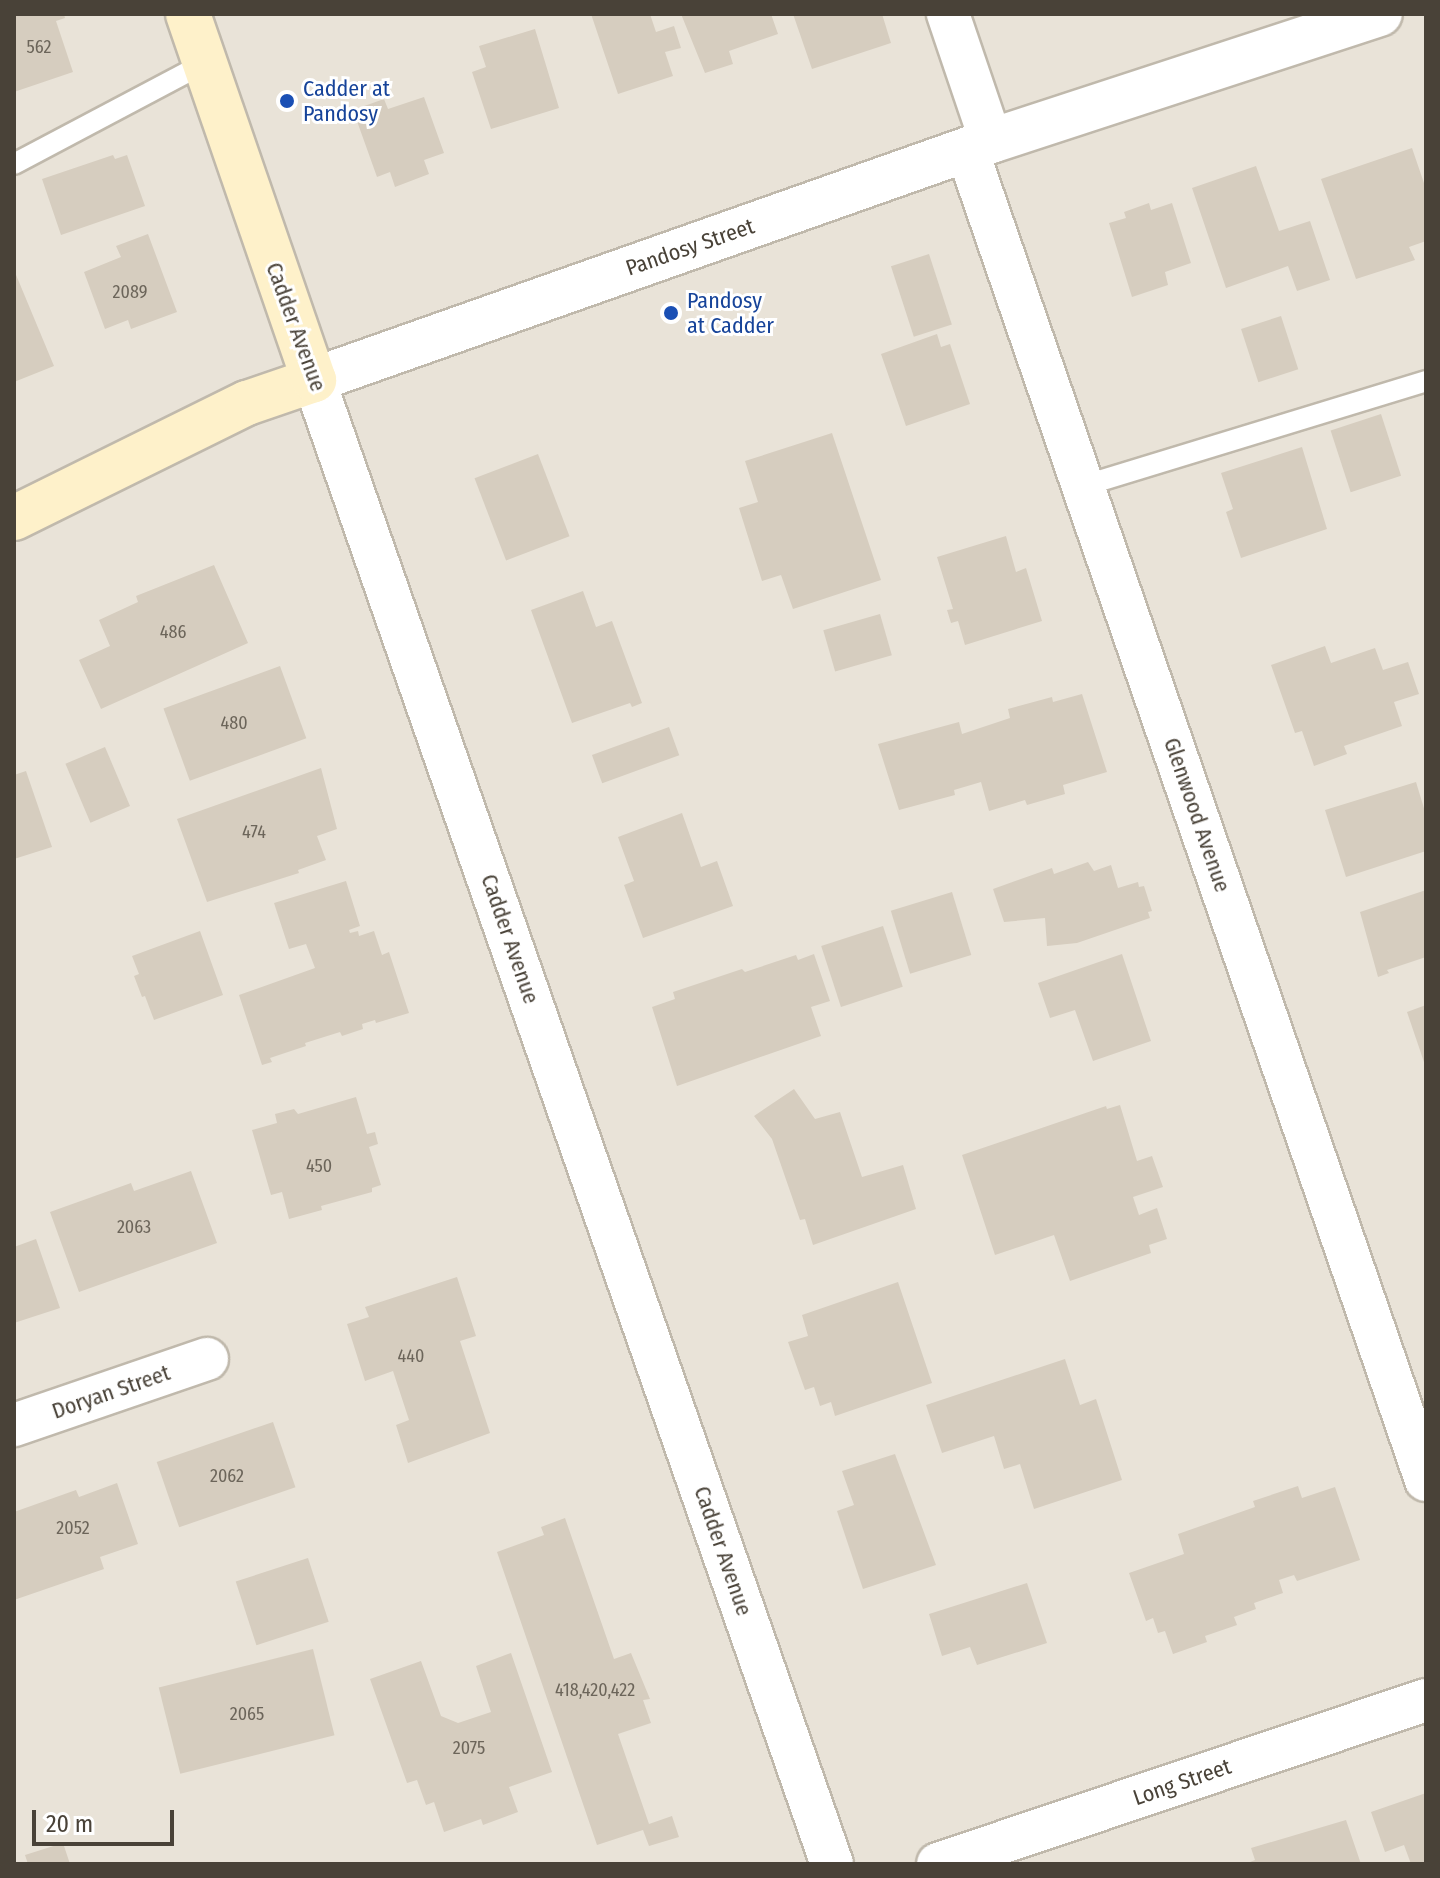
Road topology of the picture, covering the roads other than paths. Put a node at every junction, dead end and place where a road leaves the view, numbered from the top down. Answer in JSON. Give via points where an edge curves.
{"nodes":[{"id":1,"x":188,"y":14,"type":"edge"},
{"id":2,"x":948,"y":14,"type":"edge"},
{"id":3,"x":1380,"y":14,"type":"edge"},
{"id":4,"x":205,"y":63,"type":"junction"},
{"id":5,"x":979,"y":146,"type":"junction"},
{"id":6,"x":14,"y":164,"type":"edge"},
{"id":7,"x":314,"y":380,"type":"junction"},
{"id":8,"x":1426,"y":381,"type":"edge"},
{"id":9,"x":1083,"y":486,"type":"junction"},
{"id":10,"x":14,"y":518,"type":"edge"},
{"id":11,"x":207,"y":1359,"type":"dead end"},
{"id":12,"x":14,"y":1425,"type":"edge"},
{"id":13,"x":1426,"y":1480,"type":"edge"},
{"id":14,"x":1426,"y":1700,"type":"edge"},
{"id":15,"x":832,"y":1864,"type":"edge"},
{"id":16,"x":938,"y":1864,"type":"edge"}],
"edges":[{"from":1,"to":4,"type":"main road","name":"Cadder Avenue"},
{"from":2,"to":5,"type":"street","name":"Glenwood Avenue"},
{"from":3,"to":5,"type":"street","name":"Pandosy Street"},
{"from":4,"to":6,"type":"lane"},
{"from":4,"to":7,"type":"main road","name":"Cadder Avenue"},
{"from":5,"to":7,"type":"street","name":"Pandosy Street"},
{"from":5,"to":9,"type":"street","name":"Glenwood Avenue"},
{"from":7,"to":10,"type":"main road","name":"Pandosy Street","via":[[247,403]]},
{"from":7,"to":15,"type":"street","name":"Cadder Avenue"},
{"from":8,"to":9,"type":"lane"},
{"from":9,"to":13,"type":"street","name":"Glenwood Avenue"},
{"from":11,"to":12,"type":"street","name":"Doryan Street"},
{"from":14,"to":16,"type":"street","name":"Long Street"}]}
